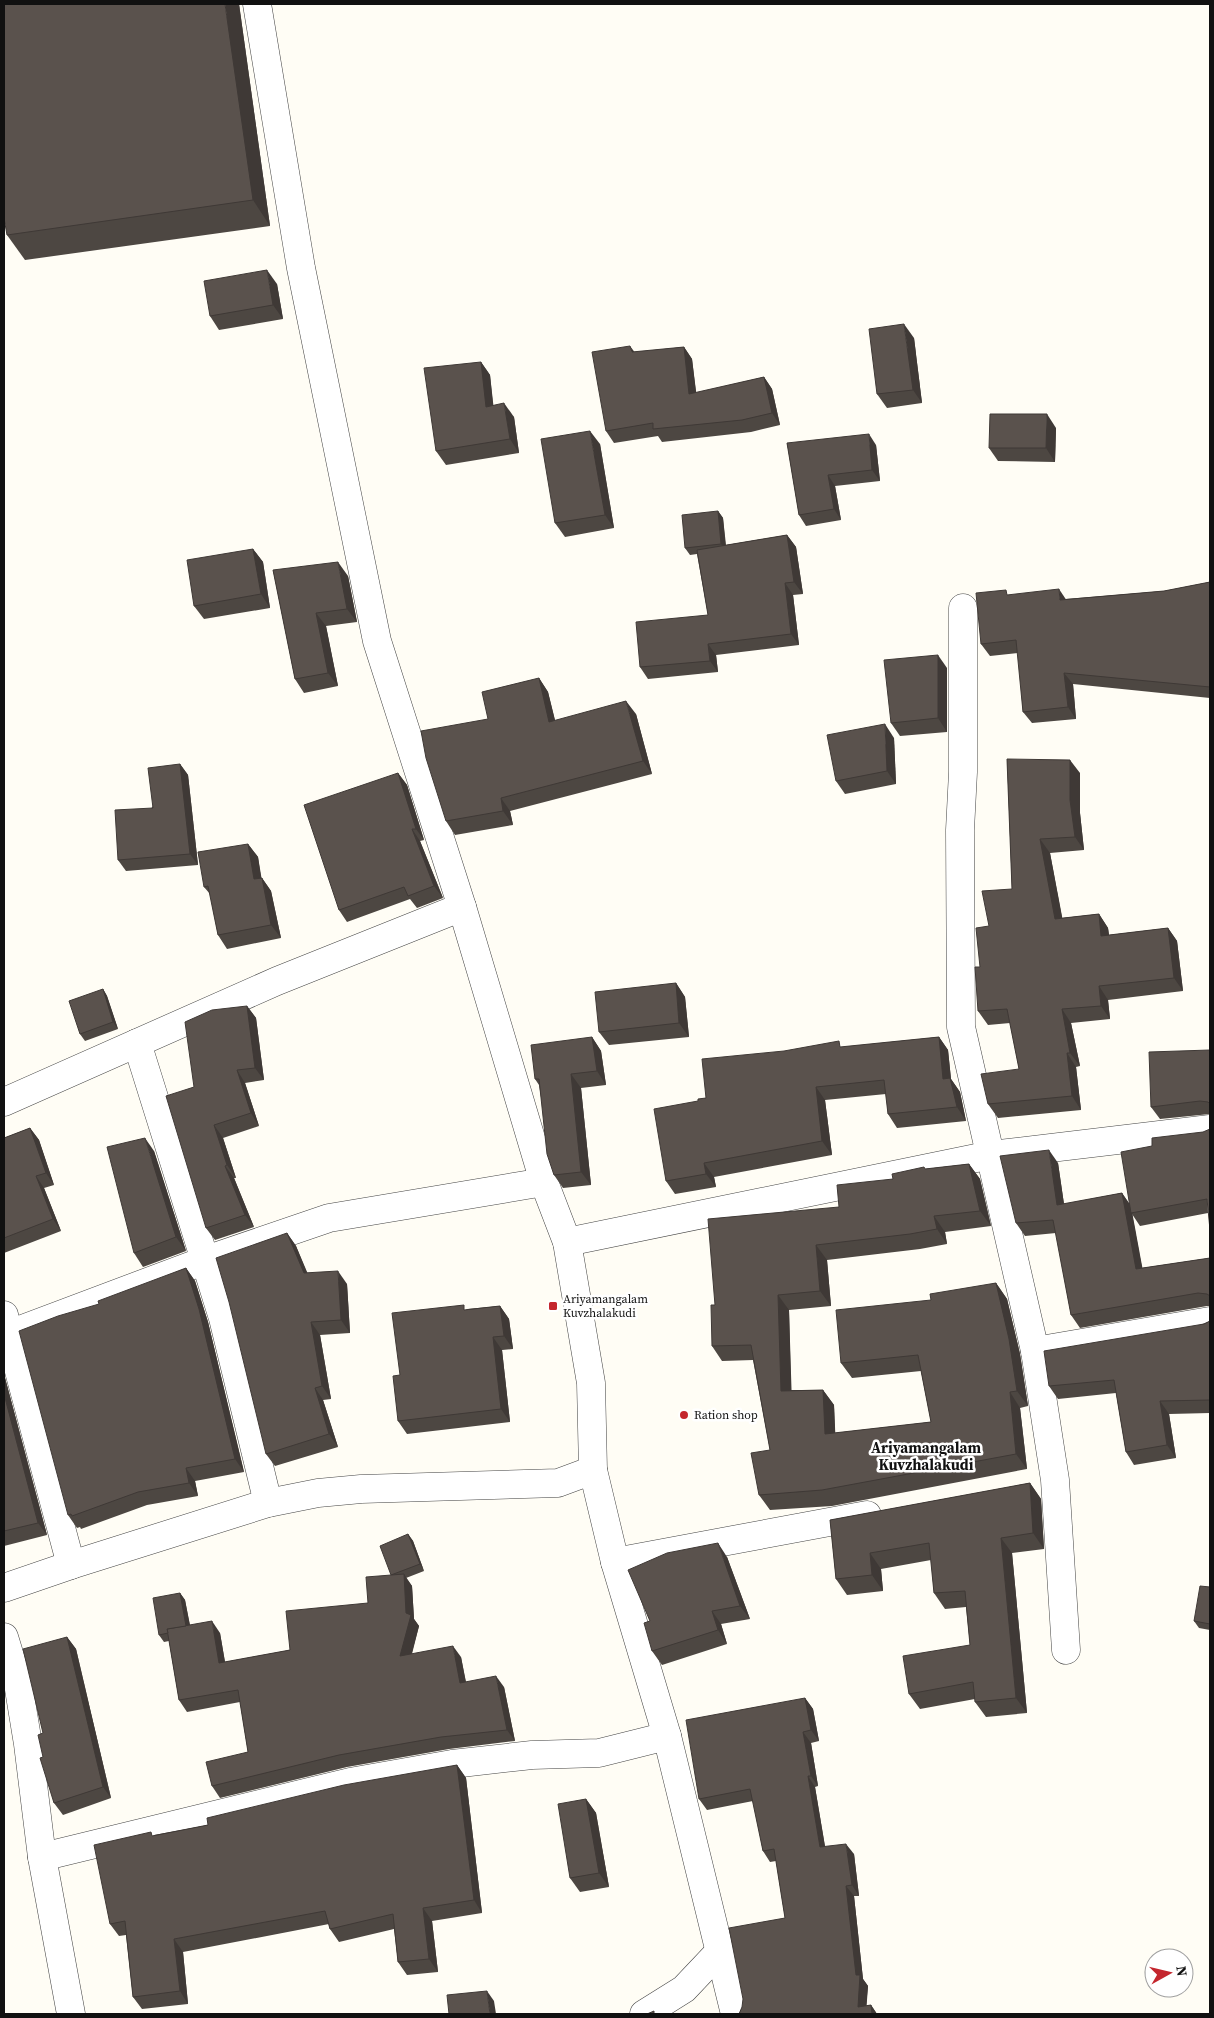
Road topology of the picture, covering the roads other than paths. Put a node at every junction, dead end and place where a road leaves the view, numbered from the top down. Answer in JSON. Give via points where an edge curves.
{"nodes":[{"id":1,"x":257,"y":4,"type":"edge"},
{"id":2,"x":963,"y":608,"type":"dead end"},
{"id":3,"x":462,"y":907,"type":"junction"},
{"id":4,"x":137,"y":1043,"type":"junction"},
{"id":5,"x":4,"y":1102,"type":"edge"},
{"id":6,"x":1210,"y":1129,"type":"edge"},
{"id":7,"x":991,"y":1155,"type":"junction"},
{"id":8,"x":544,"y":1182,"type":"junction"},
{"id":9,"x":567,"y":1242,"type":"junction"},
{"id":10,"x":206,"y":1260,"type":"junction"},
{"id":11,"x":1210,"y":1320,"type":"edge"},
{"id":12,"x":6,"y":1328,"type":"edge"},
{"id":13,"x":1036,"y":1351,"type":"junction"},
{"id":14,"x":593,"y":1470,"type":"junction"},
{"id":15,"x":268,"y":1503,"type":"junction"},
{"id":16,"x":889,"y":1511,"type":"edge"},
{"id":17,"x":615,"y":1562,"type":"junction"},
{"id":18,"x":71,"y":1565,"type":"junction"},
{"id":19,"x":4,"y":1588,"type":"edge"},
{"id":20,"x":4,"y":1637,"type":"edge"},
{"id":21,"x":1066,"y":1650,"type":"dead end"},
{"id":22,"x":654,"y":1739,"type":"junction"},
{"id":23,"x":42,"y":1857,"type":"junction"},
{"id":24,"x":719,"y":1952,"type":"junction"},
{"id":25,"x":648,"y":2011,"type":"edge"},
{"id":26,"x":71,"y":2014,"type":"edge"},
{"id":27,"x":735,"y":2014,"type":"edge"}],
"edges":[{"from":1,"to":3,"type":"street","via":[[301,268],[377,641]]},
{"from":2,"to":7,"type":"street","via":[[961,1027]]},
{"from":3,"to":4,"type":"street","via":[[277,981]]},
{"from":3,"to":8,"type":"street"},
{"from":4,"to":5,"type":"street"},
{"from":4,"to":10,"type":"street"},
{"from":6,"to":7,"type":"street"},
{"from":7,"to":9,"type":"street"},
{"from":7,"to":13,"type":"street"},
{"from":8,"to":9,"type":"street"},
{"from":8,"to":10,"type":"street","via":[[329,1218]]},
{"from":9,"to":14,"type":"street","via":[[591,1383]]},
{"from":10,"to":12,"type":"street"},
{"from":10,"to":15,"type":"street"},
{"from":11,"to":13,"type":"street"},
{"from":12,"to":18,"type":"street"},
{"from":13,"to":21,"type":"street","via":[[1045,1482]]},
{"from":14,"to":15,"type":"street","via":[[558,1483],[341,1490]]},
{"from":14,"to":17,"type":"street"},
{"from":15,"to":18,"type":"street"},
{"from":16,"to":17,"type":"street"},
{"from":17,"to":22,"type":"street"},
{"from":18,"to":19,"type":"street"},
{"from":20,"to":23,"type":"street","via":[[18,1683]]},
{"from":22,"to":23,"type":"street","via":[[599,1753],[532,1755],[452,1764],[350,1782]]},
{"from":22,"to":24,"type":"street"},
{"from":23,"to":26,"type":"street"},
{"from":24,"to":25,"type":"street","via":[[684,1989]]},
{"from":24,"to":27,"type":"street"}]}
